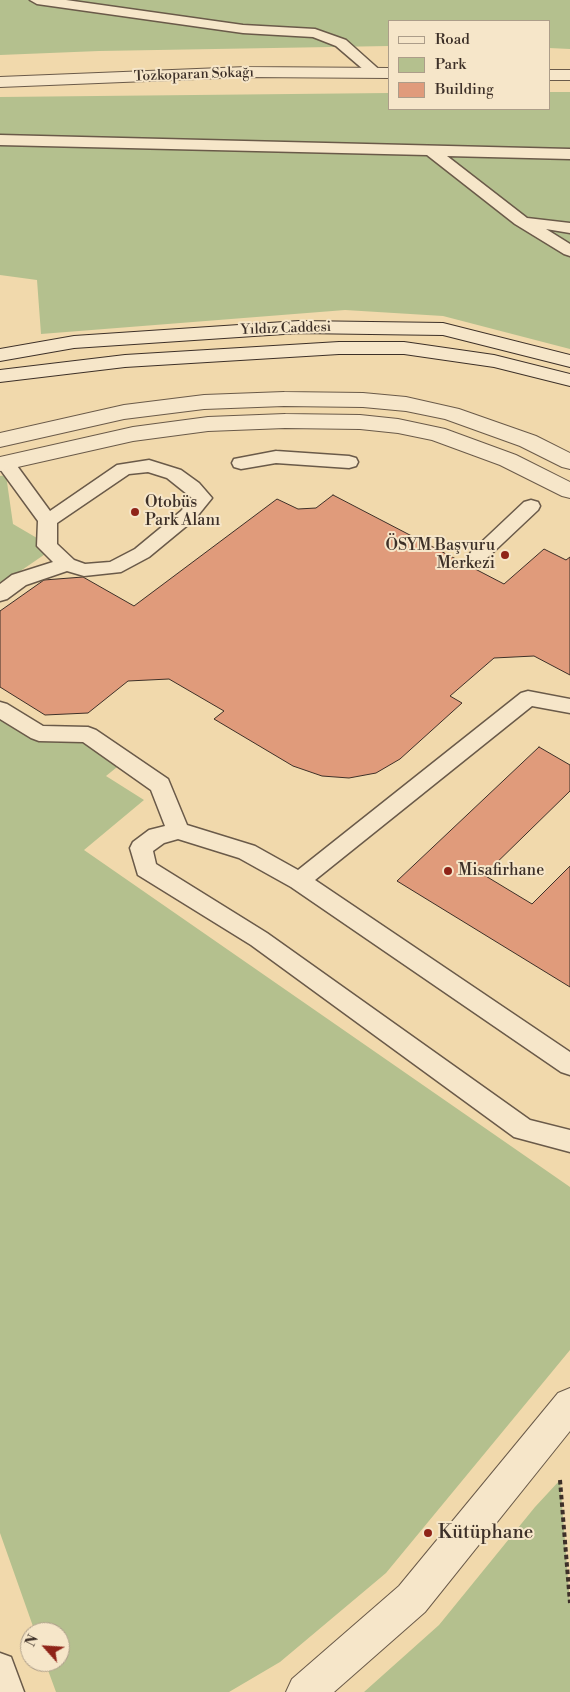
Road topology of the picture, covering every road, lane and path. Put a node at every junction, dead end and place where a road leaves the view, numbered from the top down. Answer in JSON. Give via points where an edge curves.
{"nodes":[{"id":1,"x":37,"y":0,"type":"edge"},
{"id":2,"x":382,"y":73,"type":"edge"},
{"id":3,"x":550,"y":75,"type":"edge"},
{"id":4,"x":570,"y":75,"type":"edge"},
{"id":5,"x":0,"y":82,"type":"edge"},
{"id":6,"x":0,"y":140,"type":"edge"},
{"id":7,"x":430,"y":150,"type":"junction"},
{"id":8,"x":570,"y":154,"type":"edge"},
{"id":9,"x":521,"y":221,"type":"junction"},
{"id":10,"x":570,"y":228,"type":"edge"},
{"id":11,"x":570,"y":251,"type":"edge"},
{"id":12,"x":0,"y":354,"type":"edge"},
{"id":13,"x":570,"y":361,"type":"edge"},
{"id":14,"x":0,"y":376,"type":"edge"},
{"id":15,"x":570,"y":380,"type":"edge"},
{"id":16,"x":0,"y":440,"type":"edge"},
{"id":17,"x":349,"y":462,"type":"dead end"},
{"id":18,"x":570,"y":462,"type":"edge"},
{"id":19,"x":3,"y":463,"type":"edge"},
{"id":20,"x":241,"y":463,"type":"dead end"},
{"id":21,"x":570,"y":491,"type":"edge"},
{"id":22,"x":531,"y":506,"type":"dead end"},
{"id":23,"x":48,"y":521,"type":"junction"},
{"id":24,"x":479,"y":555,"type":"dead end"},
{"id":25,"x":67,"y":564,"type":"junction"},
{"id":26,"x":0,"y":594,"type":"edge"},
{"id":27,"x":570,"y":706,"type":"edge"},
{"id":28,"x":0,"y":709,"type":"edge"},
{"id":29,"x":178,"y":832,"type":"junction"},
{"id":30,"x":299,"y":881,"type":"junction"},
{"id":31,"x":570,"y":1064,"type":"edge"},
{"id":32,"x":570,"y":1141,"type":"edge"},
{"id":33,"x":570,"y":1404,"type":"edge"},
{"id":34,"x":560,"y":1480,"type":"dead end"},
{"id":35,"x":570,"y":1603,"type":"edge"},
{"id":36,"x":0,"y":1668,"type":"edge"},
{"id":37,"x":8,"y":1692,"type":"edge"},
{"id":38,"x":304,"y":1692,"type":"edge"}],
"edges":[{"from":1,"to":2,"type":"lane","via":[[243,29],[315,33],[341,43]]},
{"from":2,"to":5,"type":"street","name":"Tozkoparan Sokağı","via":[[246,72]]},
{"from":3,"to":4,"type":"street"},
{"from":6,"to":7,"type":"lane"},
{"from":7,"to":8,"type":"lane"},
{"from":7,"to":9,"type":"lane"},
{"from":9,"to":10,"type":"lane"},
{"from":9,"to":11,"type":"lane"},
{"from":12,"to":13,"type":"street","name":"Yıldız Caddesi","via":[[74,342],[300,327],[443,329]]},
{"from":14,"to":15,"type":"street","name":"Yıldız Caddesi","via":[[125,361],[339,348],[404,348],[494,361]]},
{"from":16,"to":18,"type":"street","via":[[124,412],[204,402],[362,400],[406,404],[451,414],[528,440]]},
{"from":17,"to":20,"type":"lane","via":[[276,457]]},
{"from":19,"to":21,"type":"street","via":[[133,434],[208,424],[360,422],[437,434],[508,460]]},
{"from":19,"to":23,"type":"lane"},
{"from":22,"to":24,"type":"lane"},
{"from":23,"to":25,"type":"lane","via":[[47,546]]},
{"from":23,"to":25,"type":"lane","via":[[124,469],[149,466],[174,474],[202,498],[188,516],[142,553],[114,568],[84,570]]},
{"from":25,"to":26,"type":"lane","via":[[19,580]]},
{"from":27,"to":30,"type":"lane","via":[[528,698]]},
{"from":28,"to":29,"type":"lane","via":[[39,733],[88,735],[160,785]]},
{"from":29,"to":30,"type":"lane","via":[[247,852]]},
{"from":29,"to":32,"type":"lane","via":[[157,836],[141,848],[146,869],[259,939],[523,1129]]},
{"from":30,"to":31,"type":"lane"},
{"from":33,"to":38,"type":"street","via":[[412,1599]]},
{"from":34,"to":35,"type":"path"},
{"from":36,"to":37,"type":"lane"}]}
